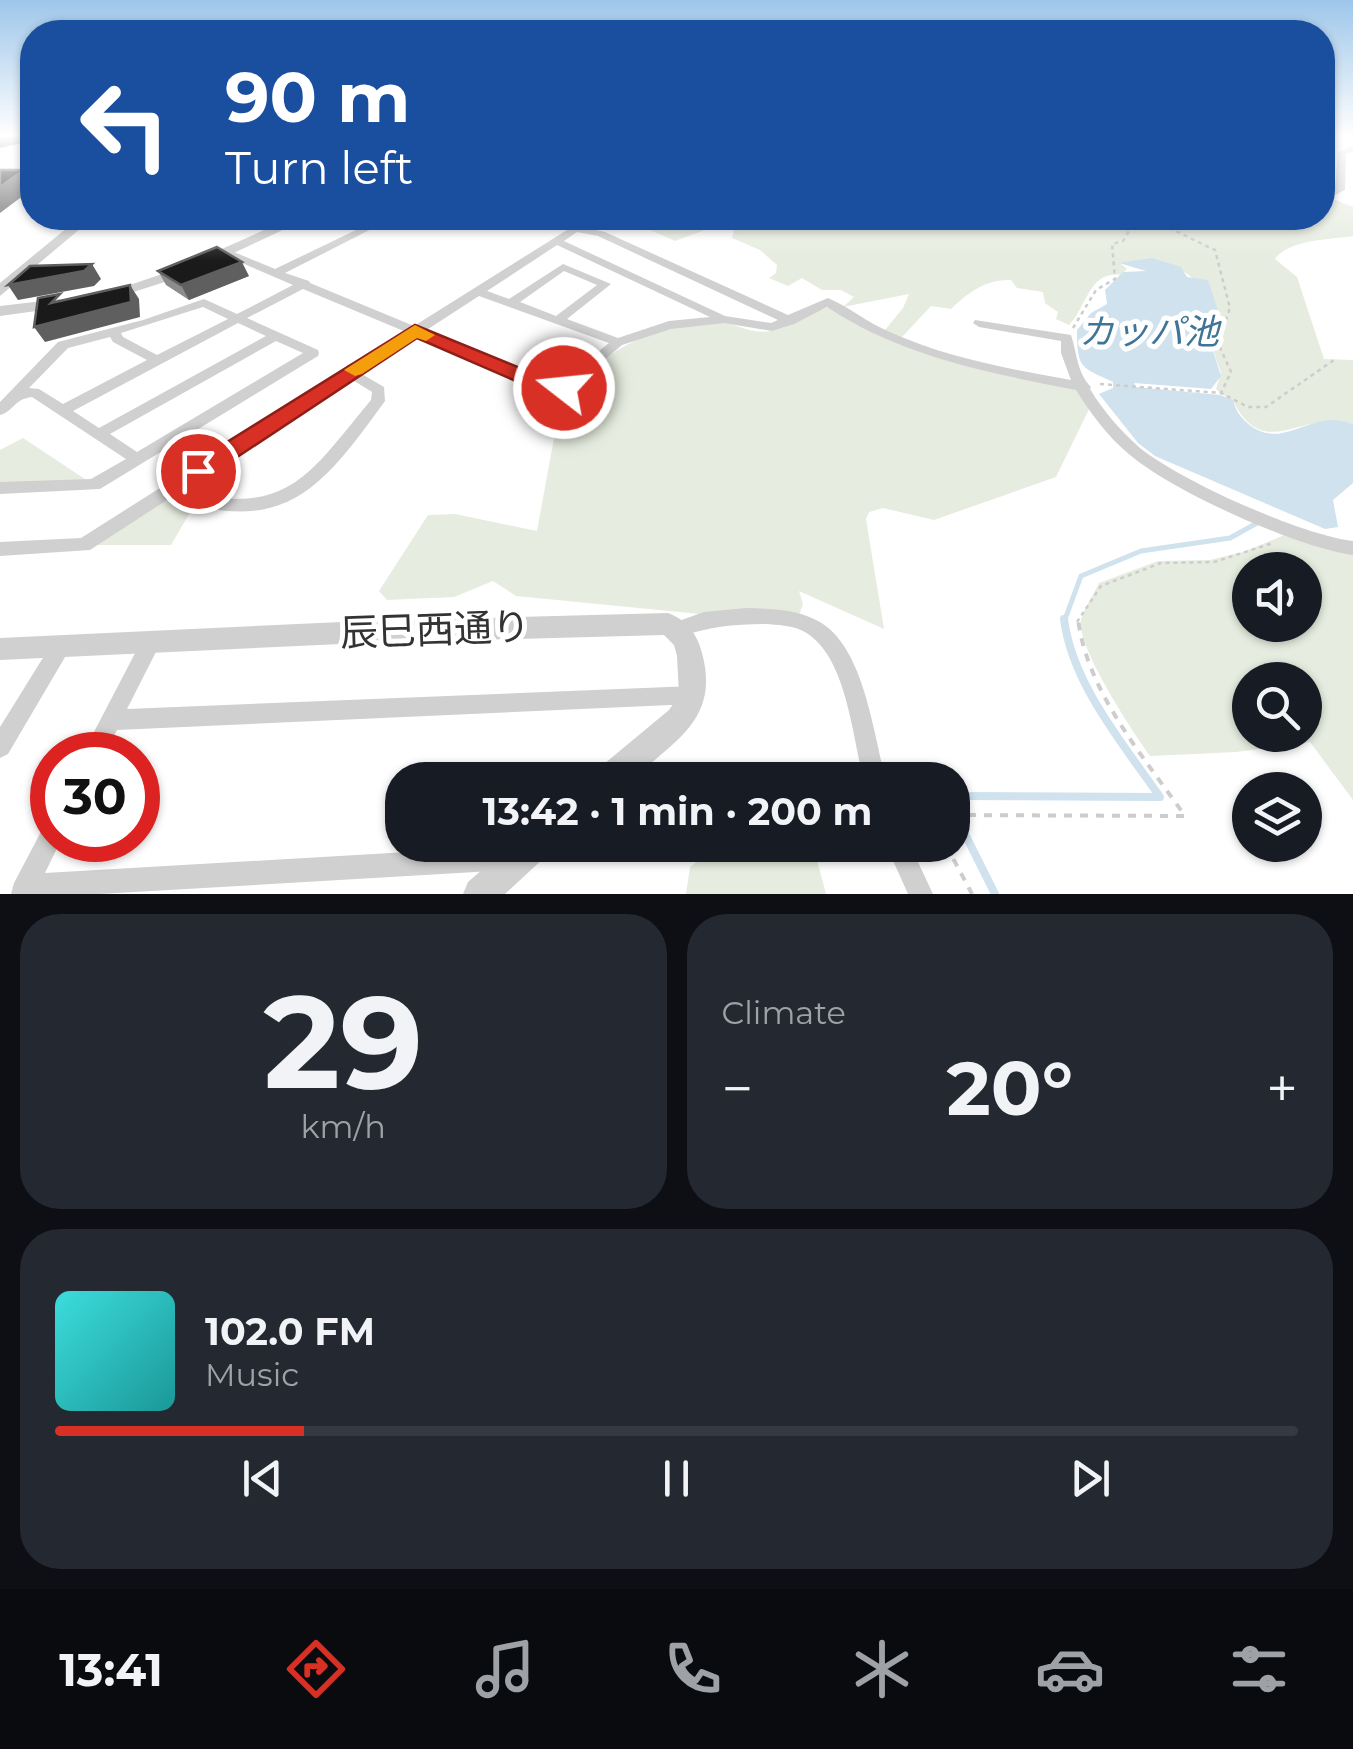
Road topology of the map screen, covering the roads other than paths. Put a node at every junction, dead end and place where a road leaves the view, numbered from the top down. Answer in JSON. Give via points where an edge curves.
{"nodes":[{"id":1,"x":72,"y":230,"type":"edge"},
{"id":2,"x":275,"y":230,"type":"edge"},
{"id":3,"x":364,"y":230,"type":"edge"},
{"id":4,"x":573,"y":230,"type":"edge"},
{"id":5,"x":584,"y":230,"type":"edge"},
{"id":6,"x":556,"y":240,"type":"junction"},
{"id":7,"x":226,"y":252,"type":"junction"},
{"id":8,"x":278,"y":272,"type":"junction"},
{"id":9,"x":305,"y":284,"type":"junction"},
{"id":10,"x":0,"y":291,"type":"edge"},
{"id":11,"x":478,"y":291,"type":"junction"},
{"id":12,"x":511,"y":303,"type":"junction"},
{"id":13,"x":0,"y":310,"type":"edge"},
{"id":14,"x":238,"y":318,"type":"junction"},
{"id":15,"x":724,"y":319,"type":"junction"},
{"id":16,"x":558,"y":320,"type":"junction"},
{"id":17,"x":790,"y":321,"type":"junction"},
{"id":18,"x":979,"y":323,"type":"dead end"},
{"id":19,"x":415,"y":331,"type":"junction"},
{"id":20,"x":115,"y":333,"type":"junction"},
{"id":21,"x":275,"y":336,"type":"junction"},
{"id":22,"x":618,"y":342,"type":"junction"},
{"id":23,"x":158,"y":361,"type":"junction"},
{"id":24,"x":350,"y":373,"type":"junction"},
{"id":25,"x":1084,"y":387,"type":"junction"},
{"id":26,"x":14,"y":395,"type":"junction"},
{"id":27,"x":0,"y":410,"type":"edge"},
{"id":28,"x":63,"y":410,"type":"junction"},
{"id":29,"x":99,"y":434,"type":"junction"},
{"id":30,"x":137,"y":460,"type":"junction"},
{"id":31,"x":0,"y":488,"type":"edge"},
{"id":32,"x":168,"y":491,"type":"junction"},
{"id":33,"x":0,"y":548,"type":"edge"},
{"id":34,"x":1353,"y":548,"type":"edge"},
{"id":35,"x":680,"y":629,"type":"junction"},
{"id":36,"x":150,"y":642,"type":"junction"},
{"id":37,"x":61,"y":646,"type":"junction"},
{"id":38,"x":2,"y":652,"type":"edge"},
{"id":39,"x":693,"y":695,"type":"junction"},
{"id":40,"x":111,"y":720,"type":"junction"},
{"id":41,"x":105,"y":732,"type":"edge"},
{"id":42,"x":0,"y":746,"type":"edge"},
{"id":43,"x":630,"y":762,"type":"edge"},
{"id":44,"x":869,"y":762,"type":"edge"},
{"id":45,"x":38,"y":862,"type":"edge"},
{"id":46,"x":386,"y":862,"type":"edge"},
{"id":47,"x":516,"y":862,"type":"edge"},
{"id":48,"x":906,"y":862,"type":"edge"},
{"id":49,"x":24,"y":890,"type":"edge"},
{"id":50,"x":485,"y":892,"type":"edge"},
{"id":51,"x":921,"y":894,"type":"edge"}],
"edges":[{"from":1,"to":10,"type":"street"},
{"from":2,"to":7,"type":"street"},
{"from":3,"to":8,"type":"street"},
{"from":4,"to":6,"type":"street"},
{"from":5,"to":17,"type":"street"},
{"from":6,"to":11,"type":"street"},
{"from":6,"to":15,"type":"street"},
{"from":7,"to":8,"type":"street"},
{"from":7,"to":13,"type":"street","via":[[86,300]]},
{"from":8,"to":9,"type":"street"},
{"from":9,"to":14,"type":"street"},
{"from":9,"to":19,"type":"street"},
{"from":11,"to":12,"type":"street"},
{"from":11,"to":19,"type":"street"},
{"from":12,"to":16,"type":"street"},
{"from":12,"to":16,"type":"street","via":[[562,266],[605,284]]},
{"from":14,"to":20,"type":"street","via":[[204,304]]},
{"from":14,"to":21,"type":"street"},
{"from":14,"to":23,"type":"street"},
{"from":15,"to":17,"type":"street","via":[[772,326]]},
{"from":15,"to":22,"type":"street","via":[[669,325]]},
{"from":16,"to":22,"type":"street"},
{"from":17,"to":25,"type":"street","via":[[828,302],[959,360]]},
{"from":18,"to":25,"type":"street","via":[[1067,338],[1069,362]]},
{"from":19,"to":22,"type":"street","via":[[549,388],[564,388]]},
{"from":19,"to":24,"type":"street"},
{"from":20,"to":23,"type":"street"},
{"from":20,"to":26,"type":"street","via":[[63,344]]},
{"from":21,"to":29,"type":"street"},
{"from":21,"to":30,"type":"street","via":[[313,353]]},
{"from":23,"to":28,"type":"street"},
{"from":24,"to":32,"type":"street"},
{"from":24,"to":32,"type":"street","via":[[380,390],[378,401],[296,492],[243,504],[196,502]]},
{"from":25,"to":34,"type":"street","via":[[1148,462],[1291,531]]},
{"from":26,"to":27,"type":"street"},
{"from":26,"to":28,"type":"street","via":[[34,392]]},
{"from":28,"to":29,"type":"street"},
{"from":29,"to":30,"type":"street"},
{"from":30,"to":31,"type":"street","via":[[94,485]]},
{"from":32,"to":33,"type":"street","via":[[84,545]]},
{"from":35,"to":36,"type":"street","name":"辰巳西通り","via":[[654,623]]},
{"from":35,"to":39,"type":"street"},
{"from":35,"to":44,"type":"street","via":[[765,615],[824,633],[841,652]]},
{"from":36,"to":37,"type":"street","name":"辰巳西通り"},
{"from":36,"to":40,"type":"street"},
{"from":37,"to":38,"type":"street","name":"辰巳西通り"},
{"from":37,"to":42,"type":"street"},
{"from":39,"to":40,"type":"street"},
{"from":39,"to":43,"type":"street","via":[[679,719]]},
{"from":40,"to":41,"type":"street"},
{"from":45,"to":49,"type":"street"},
{"from":46,"to":49,"type":"street"},
{"from":47,"to":50,"type":"street"},
{"from":48,"to":51,"type":"street"}]}
